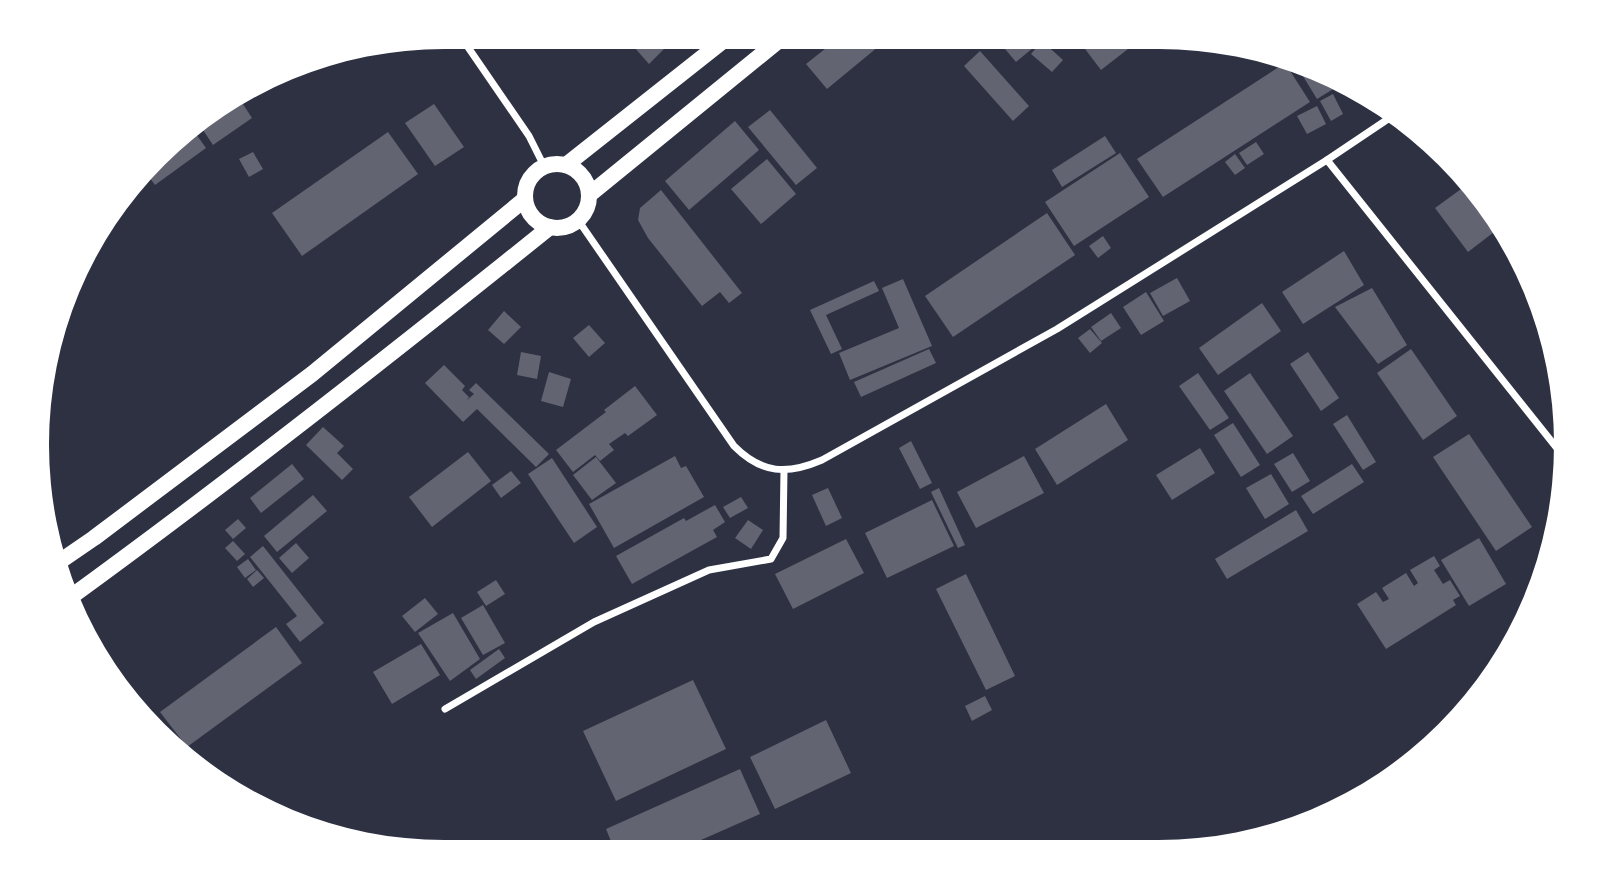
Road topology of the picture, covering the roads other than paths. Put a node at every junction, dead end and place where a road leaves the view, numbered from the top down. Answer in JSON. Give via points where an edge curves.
{"nodes":[{"id":1,"x":469,"y":49,"type":"edge"},
{"id":2,"x":713,"y":49,"type":"edge"},
{"id":3,"x":768,"y":49,"type":"edge"},
{"id":4,"x":1385,"y":121,"type":"edge"},
{"id":5,"x":1326,"y":160,"type":"junction"},
{"id":6,"x":566,"y":165,"type":"junction"},
{"id":7,"x":544,"y":166,"type":"junction"},
{"id":8,"x":589,"y":195,"type":"junction"},
{"id":9,"x":525,"y":199,"type":"junction"},
{"id":10,"x":578,"y":220,"type":"junction"},
{"id":11,"x":550,"y":227,"type":"junction"},
{"id":12,"x":1554,"y":444,"type":"edge"},
{"id":13,"x":784,"y":470,"type":"junction"},
{"id":14,"x":65,"y":558,"type":"edge"},
{"id":15,"x":78,"y":592,"type":"edge"},
{"id":16,"x":445,"y":709,"type":"dead end"}],
"edges":[{"from":1,"to":7,"type":"street","via":[[529,135]]},
{"from":2,"to":6,"type":"main road"},
{"from":3,"to":8,"type":"main road"},
{"from":4,"to":5,"type":"street"},
{"from":5,"to":12,"type":"street"},
{"from":5,"to":13,"type":"street","via":[[1057,329],[822,460]]},
{"from":6,"to":7,"type":"main road"},
{"from":6,"to":8,"type":"main road","via":[[583,176]]},
{"from":7,"to":9,"type":"main road","via":[[529,179]]},
{"from":8,"to":10,"type":"main road"},
{"from":9,"to":11,"type":"main road","via":[[533,218]]},
{"from":9,"to":14,"type":"main road","via":[[312,374]]},
{"from":10,"to":11,"type":"main road"},
{"from":10,"to":13,"type":"street","via":[[734,446],[752,462]]},
{"from":11,"to":15,"type":"main road","via":[[339,396]]},
{"from":13,"to":16,"type":"street","via":[[783,538],[771,559],[709,570],[594,622]]}]}
